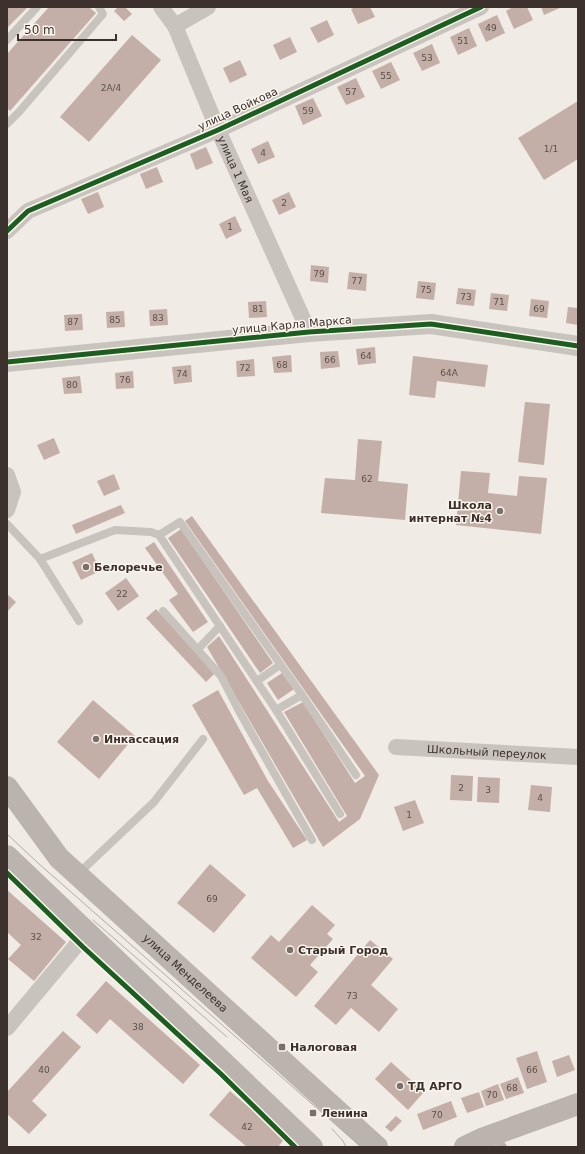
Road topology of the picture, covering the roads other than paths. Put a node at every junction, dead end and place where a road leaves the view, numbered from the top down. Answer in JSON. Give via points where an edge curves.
{"nodes":[{"id":1,"x":37,"y":7,"type":"edge"},
{"id":2,"x":161,"y":7,"type":"edge"},
{"id":3,"x":208,"y":7,"type":"edge"},
{"id":4,"x":481,"y":7,"type":"edge"},
{"id":5,"x":101,"y":8,"type":"edge"},
{"id":6,"x":174,"y":26,"type":"junction"},
{"id":7,"x":7,"y":40,"type":"edge"},
{"id":8,"x":7,"y":124,"type":"edge"},
{"id":9,"x":218,"y":130,"type":"junction"},
{"id":10,"x":7,"y":231,"type":"edge"},
{"id":11,"x":309,"y":332,"type":"junction"},
{"id":12,"x":578,"y":346,"type":"edge"},
{"id":13,"x":7,"y":362,"type":"edge"},
{"id":14,"x":7,"y":475,"type":"edge"},
{"id":15,"x":7,"y":510,"type":"edge"},
{"id":16,"x":7,"y":524,"type":"edge"},
{"id":17,"x":159,"y":535,"type":"junction"},
{"id":18,"x":40,"y":559,"type":"junction"},
{"id":19,"x":163,"y":612,"type":"dead end"},
{"id":20,"x":79,"y":621,"type":"dead end"},
{"id":21,"x":220,"y":626,"type":"junction"},
{"id":22,"x":198,"y":650,"type":"junction"},
{"id":23,"x":280,"y":665,"type":"junction"},
{"id":24,"x":257,"y":680,"type":"junction"},
{"id":25,"x":302,"y":695,"type":"junction"},
{"id":26,"x":276,"y":710,"type":"junction"},
{"id":27,"x":203,"y":739,"type":"dead end"},
{"id":28,"x":396,"y":746,"type":"dead end"},
{"id":29,"x":578,"y":757,"type":"edge"},
{"id":30,"x":356,"y":775,"type":"dead end"},
{"id":31,"x":7,"y":787,"type":"edge"},
{"id":32,"x":340,"y":814,"type":"dead end"},
{"id":33,"x":312,"y":840,"type":"dead end"},
{"id":34,"x":7,"y":856,"type":"edge"},
{"id":35,"x":77,"y":874,"type":"junction"},
{"id":36,"x":83,"y":938,"type":"junction"},
{"id":37,"x":7,"y":1027,"type":"edge"},
{"id":38,"x":578,"y":1104,"type":"edge"},
{"id":39,"x":312,"y":1147,"type":"edge"},
{"id":40,"x":377,"y":1147,"type":"edge"},
{"id":41,"x":465,"y":1147,"type":"edge"}],
"edges":[{"from":1,"to":7,"type":"lane"},
{"from":2,"to":6,"type":"street","name":"улица 1 Мая"},
{"from":3,"to":6,"type":"street"},
{"from":4,"to":9,"type":"street","name":"улица Войкова"},
{"from":5,"to":8,"type":"lane","via":[[103,14]]},
{"from":6,"to":9,"type":"street","name":"улица 1 Мая"},
{"from":9,"to":10,"type":"street","name":"улица Войкова","via":[[28,211]]},
{"from":9,"to":11,"type":"street","name":"улица 1 Мая"},
{"from":11,"to":12,"type":"street","name":"улица Карла Маркса","via":[[431,324]]},
{"from":11,"to":13,"type":"street","name":"улица Карла Маркса"},
{"from":14,"to":15,"type":"street","via":[[13,492]]},
{"from":16,"to":18,"type":"lane"},
{"from":17,"to":18,"type":"lane","via":[[151,532],[115,530]]},
{"from":17,"to":21,"type":"lane"},
{"from":17,"to":23,"type":"lane","via":[[180,522]]},
{"from":18,"to":20,"type":"lane"},
{"from":19,"to":22,"type":"lane"},
{"from":21,"to":22,"type":"lane"},
{"from":21,"to":24,"type":"lane"},
{"from":22,"to":33,"type":"lane","via":[[221,676]]},
{"from":23,"to":24,"type":"lane"},
{"from":23,"to":25,"type":"lane"},
{"from":24,"to":26,"type":"lane"},
{"from":25,"to":26,"type":"lane"},
{"from":25,"to":30,"type":"lane"},
{"from":26,"to":32,"type":"lane"},
{"from":27,"to":35,"type":"lane","via":[[154,802]]},
{"from":28,"to":29,"type":"street","name":"Школьный переулок"},
{"from":31,"to":35,"type":"main road","name":"улица Менделеева","via":[[60,858]]},
{"from":34,"to":36,"type":"main road"},
{"from":35,"to":40,"type":"main road","name":"улица Менделеева"},
{"from":36,"to":37,"type":"street"},
{"from":36,"to":39,"type":"main road"},
{"from":38,"to":41,"type":"main road"}]}
